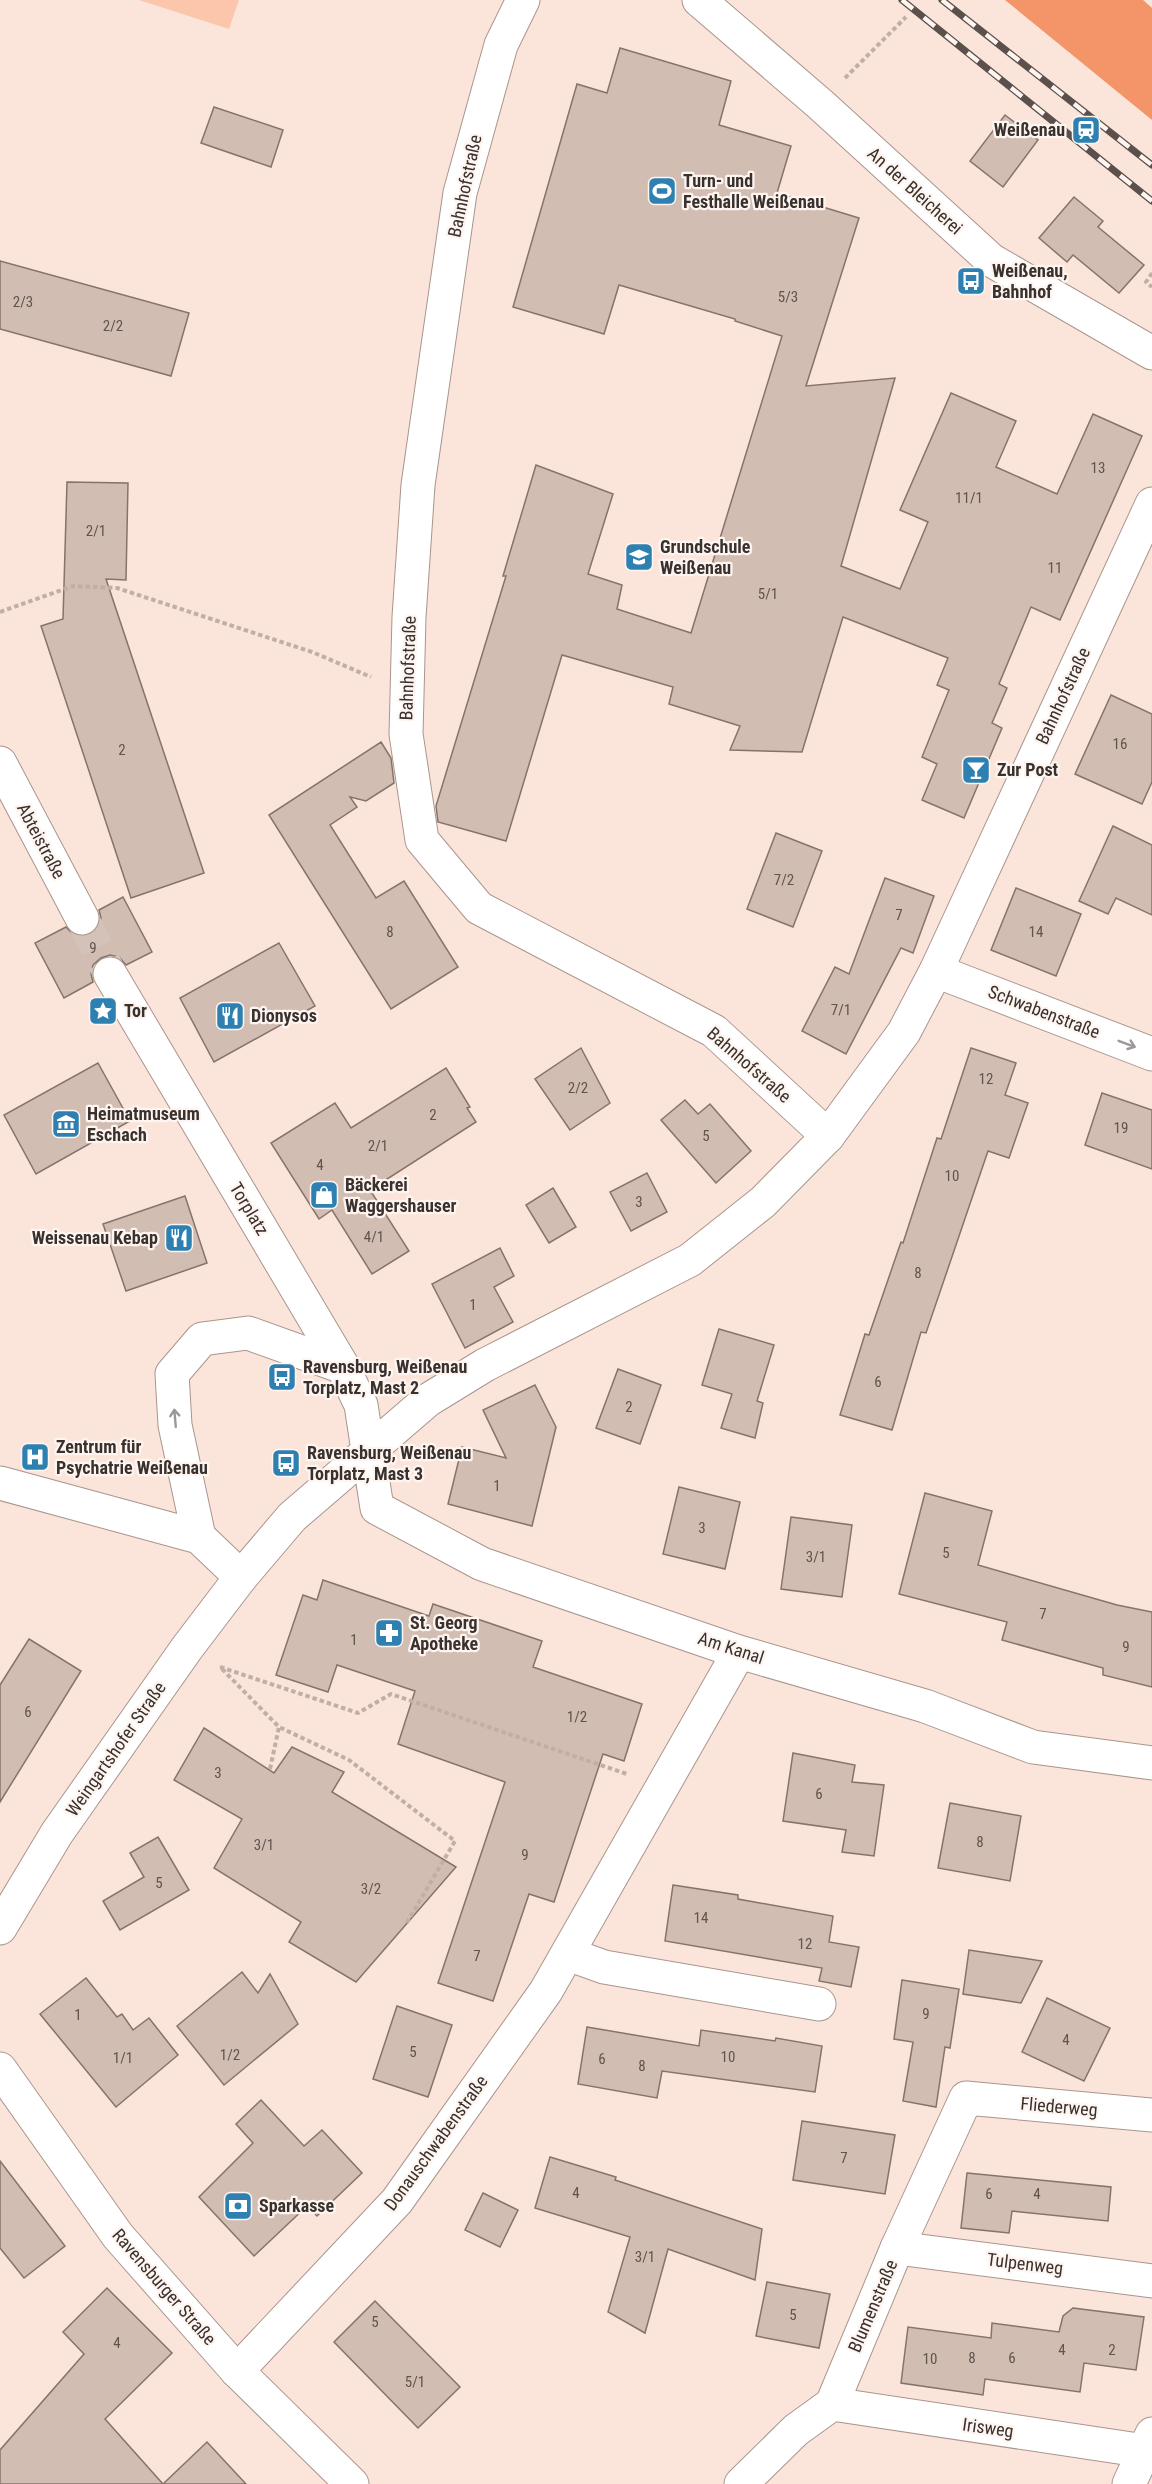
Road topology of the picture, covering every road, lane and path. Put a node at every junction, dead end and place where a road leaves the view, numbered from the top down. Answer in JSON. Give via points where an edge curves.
{"nodes":[{"id":1,"x":523,"y":0,"type":"edge"},
{"id":2,"x":699,"y":0,"type":"edge"},
{"id":3,"x":906,"y":17,"type":"dead end"},
{"id":4,"x":851,"y":72,"type":"dead end"},
{"id":5,"x":1152,"y":273,"type":"edge"},
{"id":6,"x":1152,"y":287,"type":"edge"},
{"id":7,"x":1152,"y":353,"type":"edge"},
{"id":8,"x":1152,"y":504,"type":"edge"},
{"id":9,"x":0,"y":612,"type":"edge"},
{"id":10,"x":407,"y":693,"type":"junction"},
{"id":11,"x":0,"y":763,"type":"edge"},
{"id":12,"x":82,"y":918,"type":"tunnel mouth"},
{"id":13,"x":936,"y":971,"type":"junction"},
{"id":14,"x":110,"y":974,"type":"tunnel mouth"},
{"id":15,"x":1152,"y":1054,"type":"edge"},
{"id":16,"x":828,"y":1136,"type":"junction"},
{"id":17,"x":343,"y":1367,"type":"junction"},
{"id":18,"x":368,"y":1451,"type":"junction"},
{"id":19,"x":0,"y":1483,"type":"edge"},
{"id":20,"x":199,"y":1538,"type":"junction"},
{"id":21,"x":241,"y":1577,"type":"junction"},
{"id":22,"x":187,"y":1648,"type":"junction"},
{"id":23,"x":740,"y":1652,"type":"junction"},
{"id":24,"x":222,"y":1668,"type":"junction"},
{"id":25,"x":279,"y":1727,"type":"junction"},
{"id":26,"x":1152,"y":1763,"type":"edge"},
{"id":27,"x":270,"y":1769,"type":"dead end"},
{"id":28,"x":665,"y":1786,"type":"junction"},
{"id":29,"x":406,"y":1924,"type":"dead end"},
{"id":30,"x":0,"y":1928,"type":"edge"},
{"id":31,"x":568,"y":1954,"type":"junction"},
{"id":32,"x":819,"y":2004,"type":"dead end"},
{"id":33,"x":0,"y":2069,"type":"edge"},
{"id":34,"x":966,"y":2098,"type":"joint"},
{"id":35,"x":1152,"y":2115,"type":"edge"},
{"id":36,"x":897,"y":2248,"type":"junction"},
{"id":37,"x":1152,"y":2281,"type":"edge"},
{"id":38,"x":237,"y":2371,"type":"junction"},
{"id":39,"x":832,"y":2404,"type":"junction"},
{"id":40,"x":1148,"y":2442,"type":"edge"},
{"id":41,"x":352,"y":2484,"type":"edge"},
{"id":42,"x":741,"y":2484,"type":"edge"},
{"id":43,"x":1129,"y":2484,"type":"edge"}],
"edges":[{"from":1,"to":10,"type":"street","name":"Bahnhofstraße","via":[[501,45],[460,193],[418,485]]},
{"from":2,"to":7,"type":"street","name":"An der Bleicherei","via":[[820,104],[990,260]]},
{"from":3,"to":4,"type":"path"},
{"from":5,"to":6,"type":"path","via":[[1146,282]]},
{"from":8,"to":13,"type":"street","name":"Bahnhofstraße"},
{"from":9,"to":10,"type":"path","via":[[73,586],[117,588],[312,652]]},
{"from":10,"to":16,"type":"street","name":"Bahnhofstraße","via":[[406,734],[422,840],[479,908],[714,1031]]},
{"from":11,"to":12,"type":"street","name":"Abteistraße"},
{"from":13,"to":15,"type":"street","name":"Schwabenstraße","one_way":true},
{"from":13,"to":16,"type":"street","name":"Bahnhofstraße","via":[[904,1032]]},
{"from":14,"to":17,"type":"street","name":"Torplatz"},
{"from":16,"to":18,"type":"street","name":"Bahnhofstraße","via":[[763,1202],[690,1260],[476,1371],[428,1400]]},
{"from":17,"to":18,"type":"street","name":"Torplatz","via":[[361,1405]]},
{"from":20,"to":17,"type":"street","one_way":true,"via":[[175,1425],[172,1374],[202,1339],[249,1333]]},
{"from":18,"to":21,"type":"street","name":"Weingartshofer Straße","via":[[292,1518]]},
{"from":18,"to":23,"type":"street","name":"Am Kanal","via":[[377,1508],[482,1564]]},
{"from":19,"to":20,"type":"street"},
{"from":20,"to":21,"type":"street"},
{"from":21,"to":22,"type":"street","name":"Weingartshofer Straße"},
{"from":22,"to":24,"type":"path"},
{"from":22,"to":30,"type":"street","name":"Weingartshofer Straße","via":[[57,1833]]},
{"from":23,"to":26,"type":"street","name":"Am Kanal","via":[[925,1706],[1033,1747]]},
{"from":23,"to":28,"type":"street","name":"Donauschwabenstraße"},
{"from":24,"to":25,"type":"path"},
{"from":24,"to":28,"type":"path","via":[[358,1713],[391,1694]]},
{"from":25,"to":27,"type":"path"},
{"from":25,"to":29,"type":"path","via":[[349,1760],[455,1841]]},
{"from":28,"to":31,"type":"street","name":"Donauschwabenstraße"},
{"from":31,"to":32,"type":"street","via":[[604,1967]]},
{"from":31,"to":38,"type":"street","name":"Donauschwabenstraße","via":[[397,2201]]},
{"from":33,"to":38,"type":"street","name":"Ravensburger Straße","via":[[118,2236]]},
{"from":34,"to":35,"type":"street","name":"Fliederweg"},
{"from":34,"to":36,"type":"street","name":"Blumenstraße"},
{"from":36,"to":37,"type":"street","name":"Tulpenweg"},
{"from":36,"to":39,"type":"street","name":"Blumenstraße"},
{"from":38,"to":41,"type":"street","name":"Ravensburger Straße"},
{"from":39,"to":40,"type":"street","name":"Irisweg"},
{"from":39,"to":42,"type":"street","via":[[796,2430]]},
{"from":40,"to":43,"type":"street"}]}
